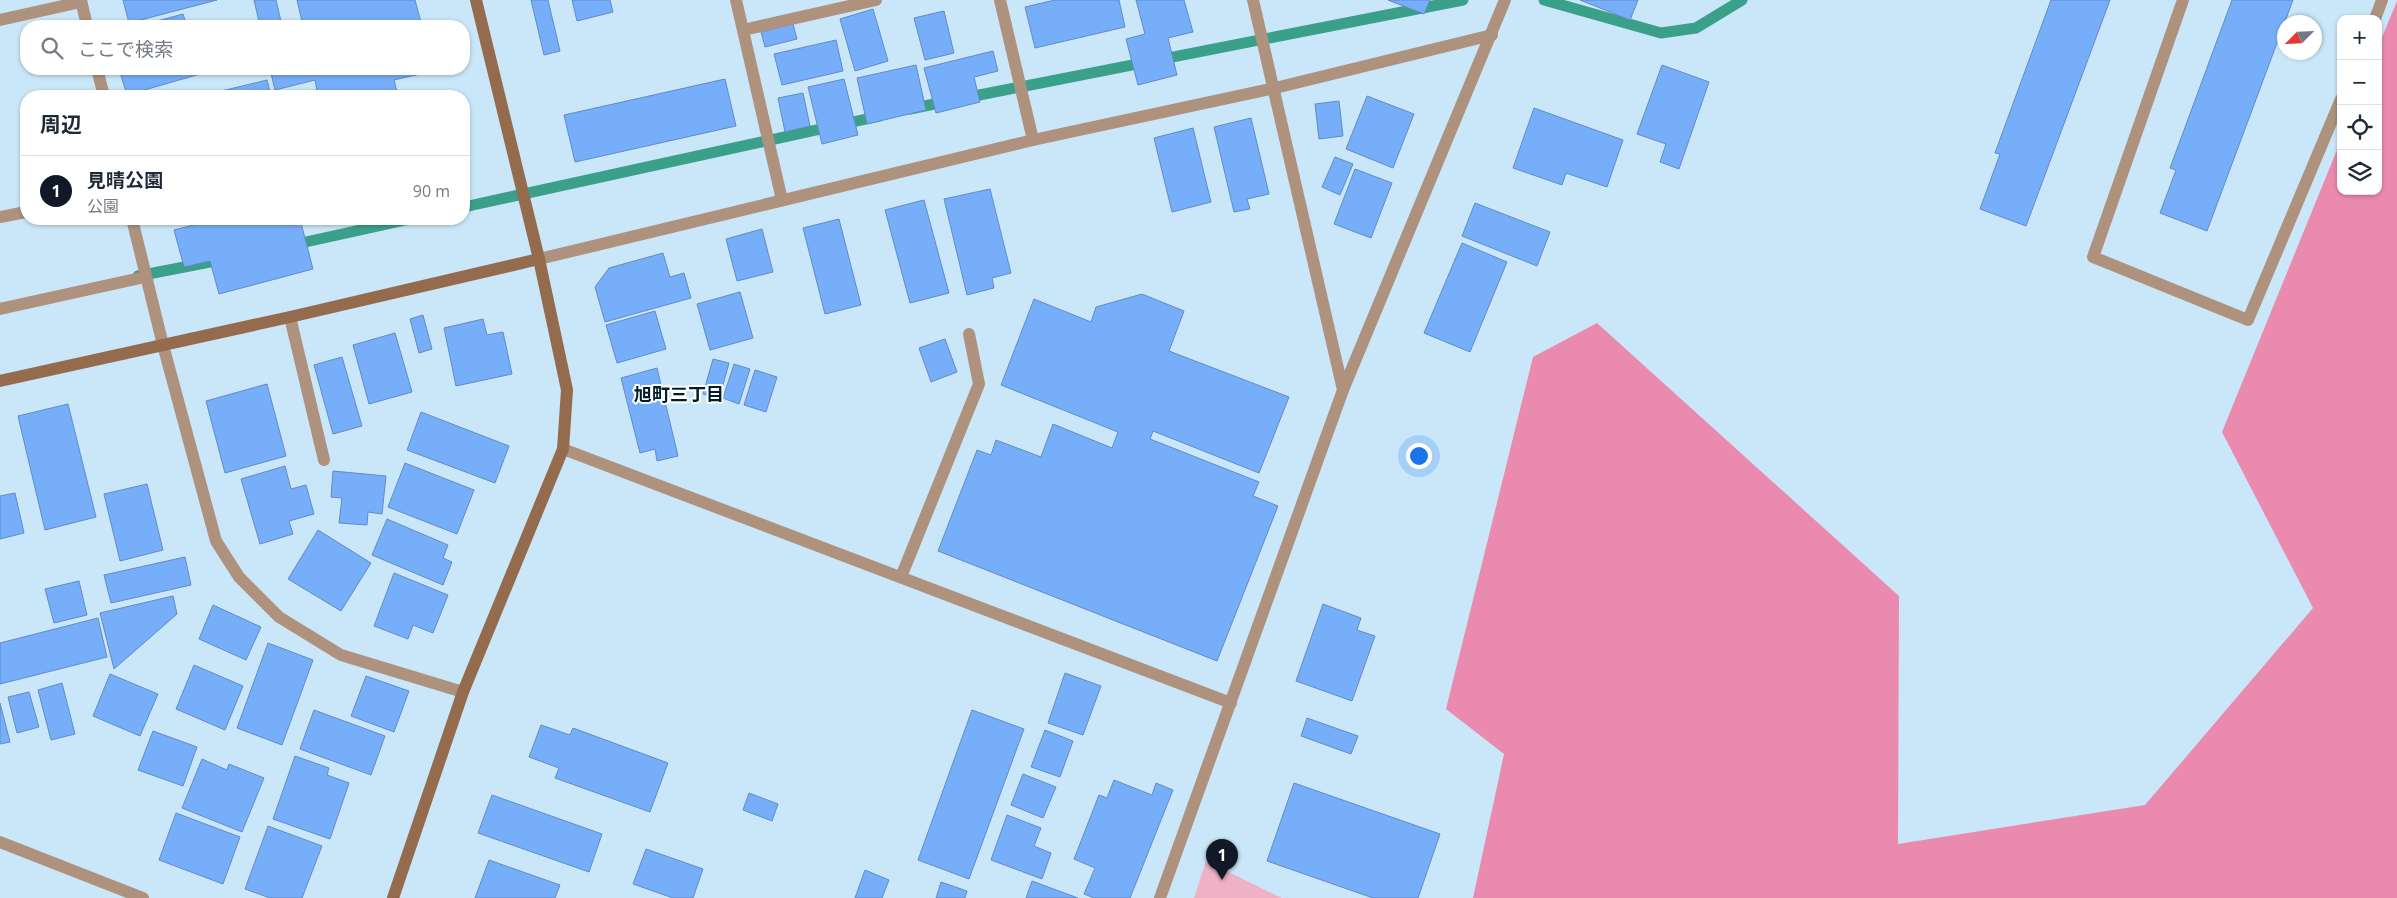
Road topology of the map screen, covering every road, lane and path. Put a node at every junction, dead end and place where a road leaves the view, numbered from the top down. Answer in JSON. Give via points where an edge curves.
{"nodes":[{"id":1,"x":476,"y":0,"type":"edge"},
{"id":2,"x":736,"y":0,"type":"edge"},
{"id":3,"x":876,"y":0,"type":"edge"},
{"id":4,"x":1000,"y":0,"type":"edge"},
{"id":5,"x":1253,"y":0,"type":"edge"},
{"id":6,"x":1505,"y":0,"type":"edge"},
{"id":7,"x":2183,"y":0,"type":"edge"},
{"id":8,"x":2382,"y":0,"type":"edge"},
{"id":9,"x":81,"y":1,"type":"edge"},
{"id":10,"x":2376,"y":15,"type":"edge"},
{"id":11,"x":0,"y":20,"type":"edge"},
{"id":12,"x":86,"y":20,"type":"edge"},
{"id":13,"x":743,"y":30,"type":"junction"},
{"id":14,"x":1492,"y":35,"type":"junction"},
{"id":15,"x":99,"y":75,"type":"edge"},
{"id":16,"x":1275,"y":88,"type":"junction"},
{"id":17,"x":102,"y":90,"type":"edge"},
{"id":18,"x":2338,"y":105,"type":"edge"},
{"id":19,"x":1033,"y":140,"type":"junction"},
{"id":20,"x":782,"y":200,"type":"junction"},
{"id":21,"x":20,"y":213,"type":"edge"},
{"id":22,"x":0,"y":217,"type":"edge"},
{"id":23,"x":133,"y":225,"type":"edge"},
{"id":24,"x":539,"y":259,"type":"junction"},
{"id":25,"x":145,"y":277,"type":"junction"},
{"id":26,"x":0,"y":309,"type":"edge"},
{"id":27,"x":290,"y":317,"type":"junction"},
{"id":28,"x":969,"y":334,"type":"dead end"},
{"id":29,"x":163,"y":346,"type":"junction"},
{"id":30,"x":0,"y":381,"type":"edge"},
{"id":31,"x":1343,"y":390,"type":"junction"},
{"id":32,"x":563,"y":449,"type":"junction"},
{"id":33,"x":324,"y":460,"type":"dead end"},
{"id":34,"x":901,"y":577,"type":"junction"},
{"id":35,"x":463,"y":692,"type":"junction"},
{"id":36,"x":1231,"y":703,"type":"junction"},
{"id":37,"x":0,"y":842,"type":"edge"},
{"id":38,"x":143,"y":898,"type":"edge"},
{"id":39,"x":393,"y":898,"type":"edge"},
{"id":40,"x":1160,"y":898,"type":"edge"}],
"edges":[{"from":1,"to":24,"type":"street"},
{"from":2,"to":13,"type":"street"},
{"from":3,"to":13,"type":"street"},
{"from":4,"to":19,"type":"street"},
{"from":5,"to":16,"type":"street"},
{"from":6,"to":14,"type":"street"},
{"from":7,"to":18,"type":"street","via":[[2093,257],[2248,320]]},
{"from":8,"to":10,"type":"street"},
{"from":9,"to":11,"type":"street"},
{"from":9,"to":12,"type":"street"},
{"from":13,"to":20,"type":"street"},
{"from":14,"to":16,"type":"street"},
{"from":14,"to":31,"type":"street"},
{"from":15,"to":17,"type":"street"},
{"from":16,"to":19,"type":"street"},
{"from":16,"to":31,"type":"street"},
{"from":19,"to":20,"type":"street"},
{"from":20,"to":24,"type":"street"},
{"from":21,"to":22,"type":"street"},
{"from":23,"to":25,"type":"street"},
{"from":24,"to":27,"type":"street"},
{"from":24,"to":32,"type":"street","via":[[566,390]]},
{"from":25,"to":26,"type":"street"},
{"from":25,"to":29,"type":"street"},
{"from":27,"to":29,"type":"street"},
{"from":27,"to":33,"type":"street"},
{"from":28,"to":34,"type":"street","via":[[979,384]]},
{"from":29,"to":30,"type":"street"},
{"from":29,"to":35,"type":"street","via":[[216,541],[239,577],[279,617],[341,655]]},
{"from":31,"to":36,"type":"street"},
{"from":32,"to":34,"type":"street"},
{"from":32,"to":35,"type":"street"},
{"from":34,"to":36,"type":"street"},
{"from":35,"to":39,"type":"street"},
{"from":36,"to":40,"type":"street"},
{"from":37,"to":38,"type":"street"}]}
